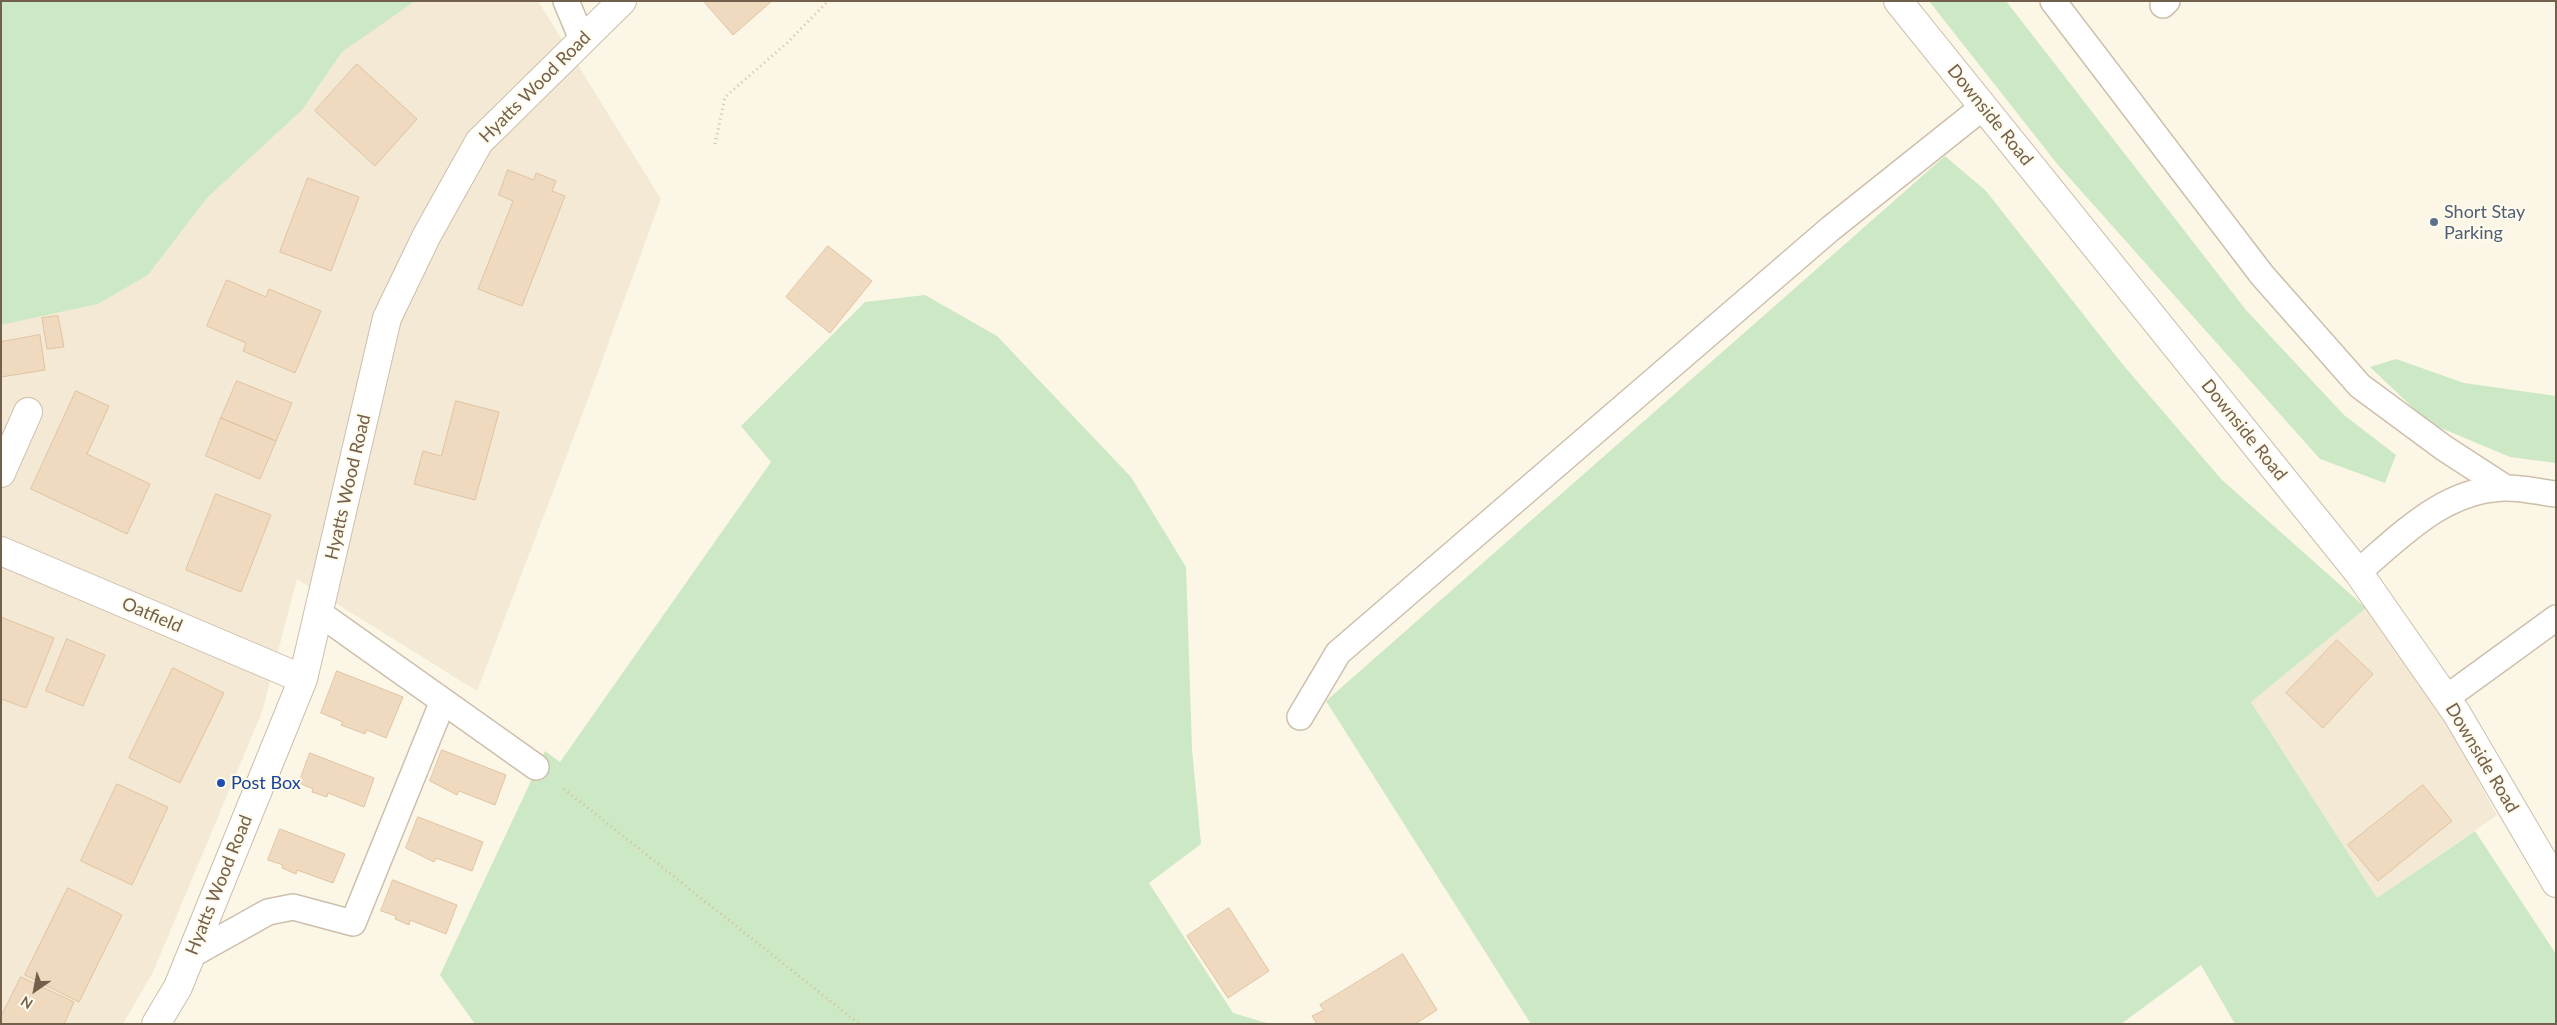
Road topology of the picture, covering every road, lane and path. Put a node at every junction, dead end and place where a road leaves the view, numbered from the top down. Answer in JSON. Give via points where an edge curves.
{"nodes":[{"id":1,"x":566,"y":1,"type":"edge"},
{"id":2,"x":622,"y":1,"type":"edge"},
{"id":3,"x":828,"y":1,"type":"edge"},
{"id":4,"x":1898,"y":1,"type":"edge"},
{"id":5,"x":2053,"y":1,"type":"edge"},
{"id":6,"x":582,"y":39,"type":"junction"},
{"id":7,"x":1983,"y":107,"type":"junction"},
{"id":8,"x":715,"y":144,"type":"dead end"},
{"id":9,"x":28,"y":412,"type":"dead end"},
{"id":10,"x":1,"y":473,"type":"edge"},
{"id":11,"x":2504,"y":488,"type":"junction"},
{"id":12,"x":2556,"y":494,"type":"edge"},
{"id":13,"x":1,"y":551,"type":"edge"},
{"id":14,"x":2358,"y":572,"type":"junction"},
{"id":15,"x":319,"y":613,"type":"junction"},
{"id":16,"x":2556,"y":618,"type":"edge"},
{"id":17,"x":303,"y":679,"type":"junction"},
{"id":18,"x":2446,"y":698,"type":"junction"},
{"id":19,"x":443,"y":702,"type":"junction"},
{"id":20,"x":1300,"y":717,"type":"dead end"},
{"id":21,"x":536,"y":767,"type":"joint"},
{"id":22,"x":2556,"y":883,"type":"edge"},
{"id":23,"x":191,"y":955,"type":"junction"},
{"id":24,"x":156,"y":1024,"type":"edge"},
{"id":25,"x":859,"y":1024,"type":"edge"}],
"edges":[{"from":1,"to":6,"type":"lane"},
{"from":2,"to":6,"type":"street","name":"Hyatts Wood Road"},
{"from":3,"to":8,"type":"path","via":[[787,43],[726,96]]},
{"from":4,"to":7,"type":"street","name":"Downside Road"},
{"from":5,"to":11,"type":"lane","via":[[2262,275],[2360,386]]},
{"from":6,"to":15,"type":"street","name":"Hyatts Wood Road","via":[[478,142],[427,235],[387,318]]},
{"from":7,"to":14,"type":"street","name":"Downside Road"},
{"from":7,"to":20,"type":"lane","via":[[1830,229],[1338,653]]},
{"from":9,"to":10,"type":"street"},
{"from":11,"to":12,"type":"lane"},
{"from":11,"to":14,"type":"lane","via":[[2465,493],[2424,516]]},
{"from":13,"to":17,"type":"street","name":"Oatfield"},
{"from":14,"to":18,"type":"street","name":"Downside Road"},
{"from":15,"to":17,"type":"street","name":"Hyatts Wood Road"},
{"from":15,"to":19,"type":"lane"},
{"from":16,"to":18,"type":"lane"},
{"from":17,"to":23,"type":"street","name":"Hyatts Wood Road"},
{"from":18,"to":22,"type":"street","name":"Downside Road"},
{"from":19,"to":21,"type":"lane"},
{"from":19,"to":23,"type":"lane","via":[[353,923],[292,907],[268,912]]},
{"from":21,"to":25,"type":"path"},
{"from":23,"to":24,"type":"street","name":"Hyatts Wood Road","via":[[178,987]]}]}
